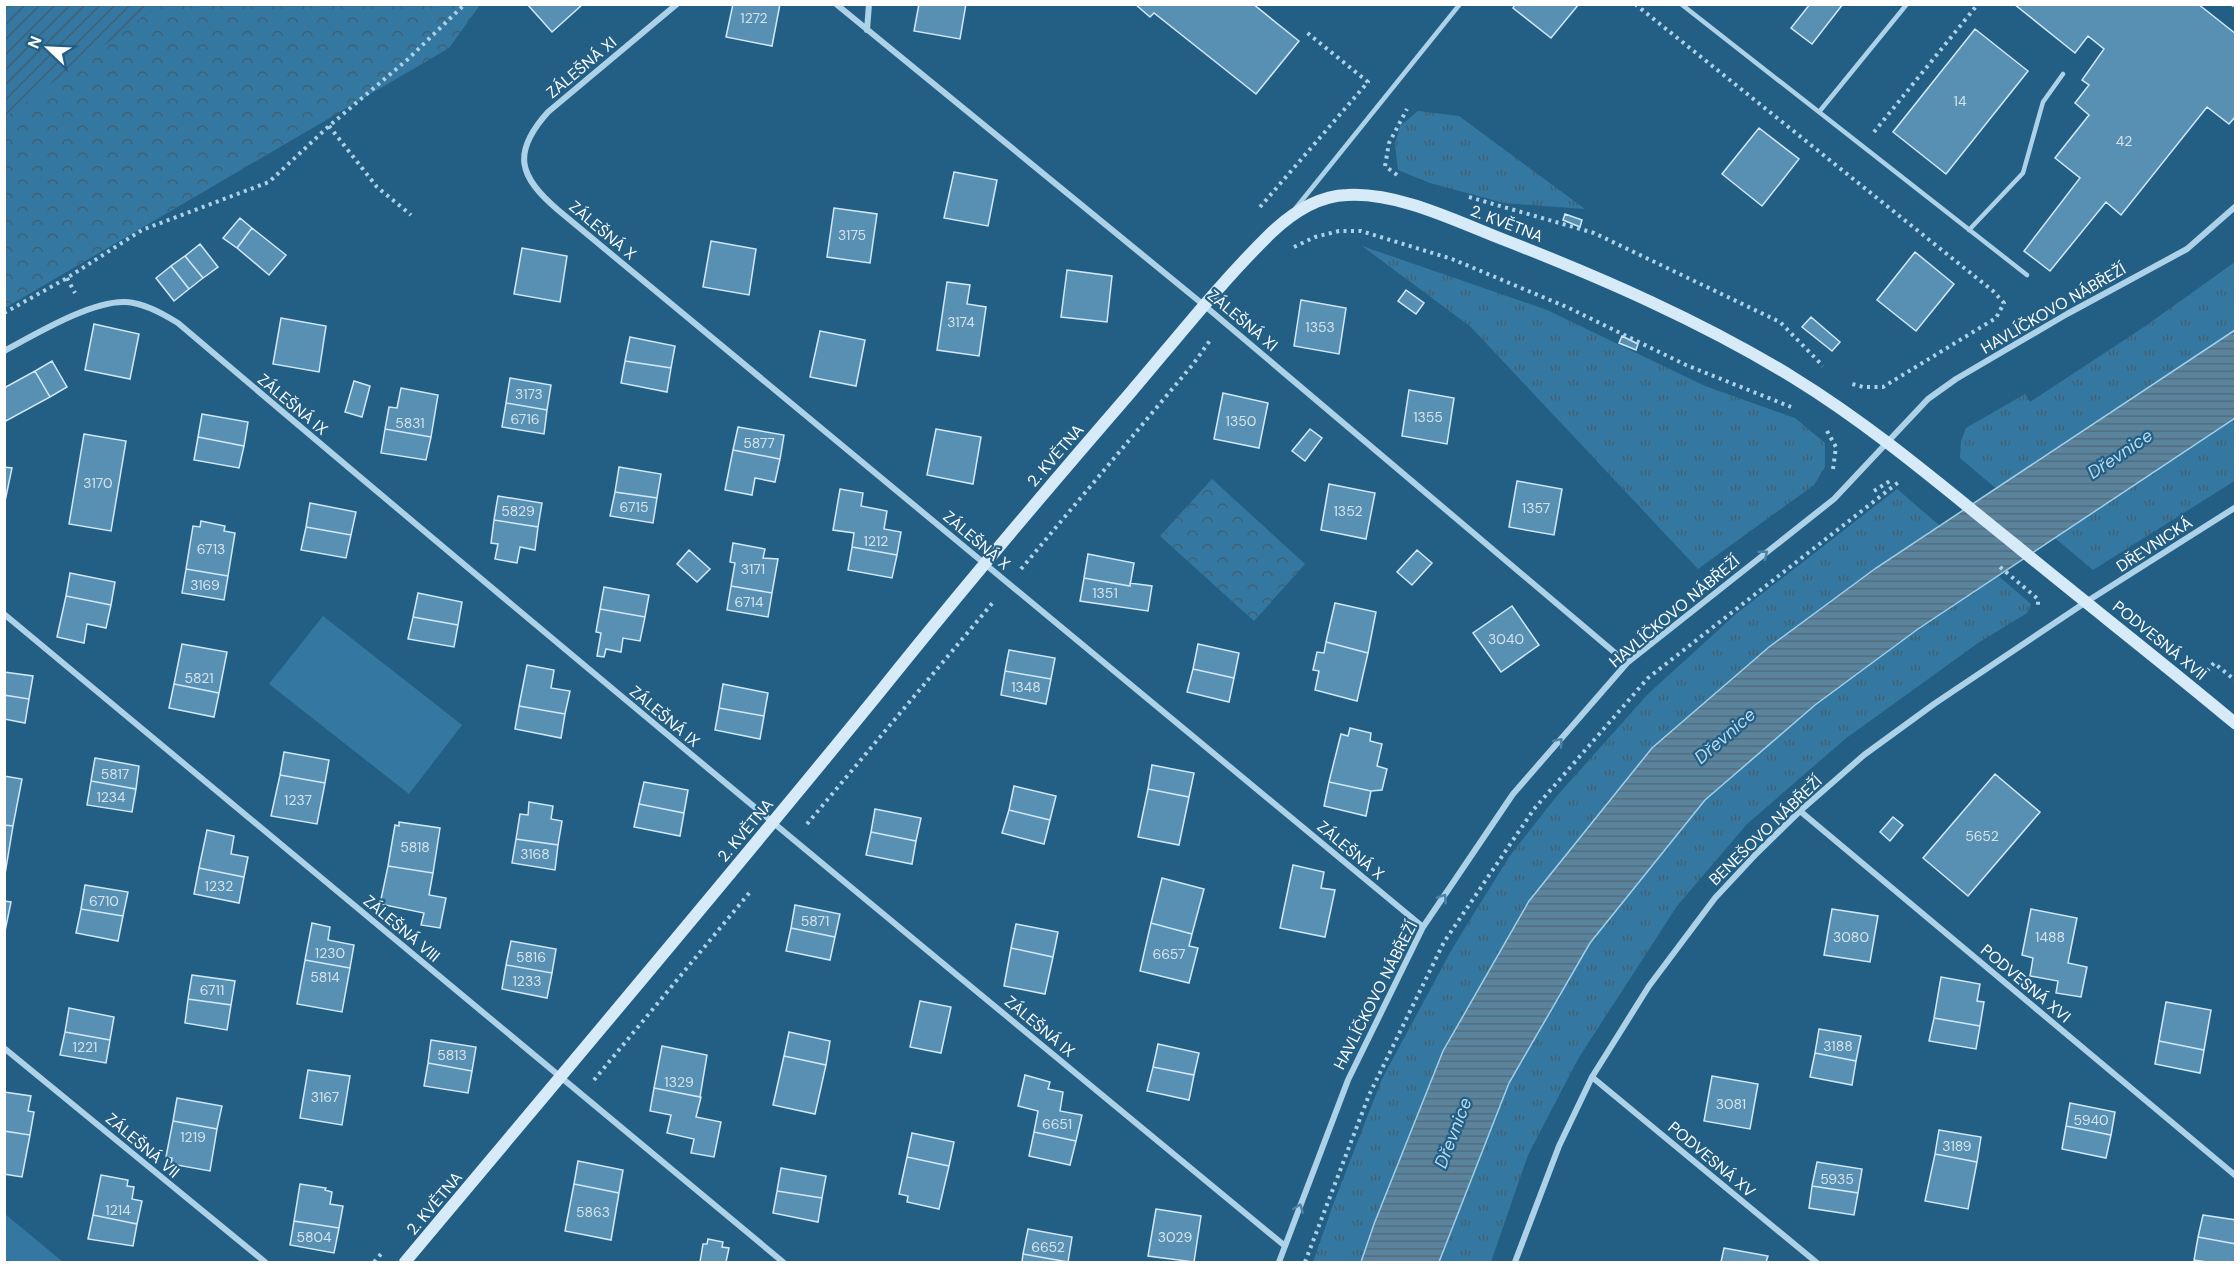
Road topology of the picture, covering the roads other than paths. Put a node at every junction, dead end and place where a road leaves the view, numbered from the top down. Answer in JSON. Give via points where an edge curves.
{"nodes":[{"id":1,"x":677,"y":4,"type":"edge"},
{"id":2,"x":836,"y":4,"type":"edge"},
{"id":3,"x":869,"y":4,"type":"edge"},
{"id":4,"x":1460,"y":4,"type":"edge"},
{"id":5,"x":1681,"y":4,"type":"edge"},
{"id":6,"x":1907,"y":4,"type":"edge"},
{"id":7,"x":867,"y":30,"type":"junction"},
{"id":8,"x":2063,"y":74,"type":"dead end"},
{"id":9,"x":1819,"y":112,"type":"junction"},
{"id":10,"x":524,"y":165,"type":"joint"},
{"id":11,"x":2235,"y":206,"type":"edge"},
{"id":12,"x":1288,"y":218,"type":"junction"},
{"id":13,"x":1969,"y":230,"type":"junction"},
{"id":14,"x":2027,"y":275,"type":"dead end"},
{"id":15,"x":1205,"y":306,"type":"junction"},
{"id":16,"x":4,"y":351,"type":"edge"},
{"id":17,"x":1885,"y":442,"type":"junction"},
{"id":18,"x":1918,"y":467,"type":"joint"},
{"id":19,"x":2235,"y":507,"type":"edge"},
{"id":20,"x":983,"y":564,"type":"junction"},
{"id":21,"x":2086,"y":602,"type":"junction"},
{"id":22,"x":4,"y":614,"type":"edge"},
{"id":23,"x":1627,"y":663,"type":"junction"},
{"id":24,"x":2235,"y":723,"type":"edge"},
{"id":25,"x":1800,"y":811,"type":"junction"},
{"id":26,"x":773,"y":823,"type":"junction"},
{"id":27,"x":1423,"y":927,"type":"junction"},
{"id":28,"x":4,"y":1048,"type":"edge"},
{"id":29,"x":560,"y":1077,"type":"junction"},
{"id":30,"x":1592,"y":1077,"type":"junction"},
{"id":31,"x":2235,"y":1176,"type":"edge"},
{"id":32,"x":1285,"y":1246,"type":"junction"},
{"id":33,"x":265,"y":1263,"type":"edge"},
{"id":34,"x":405,"y":1263,"type":"edge"},
{"id":35,"x":783,"y":1263,"type":"edge"},
{"id":36,"x":1279,"y":1263,"type":"edge"},
{"id":37,"x":1515,"y":1263,"type":"edge"},
{"id":38,"x":1816,"y":1263,"type":"edge"}],
"edges":[{"from":1,"to":10,"type":"street","name":"ZÁLEŠNÁ XI","via":[[548,112],[531,135]]},
{"from":2,"to":7,"type":"street","name":"ZÁLEŠNÁ XI"},
{"from":3,"to":7,"type":"street"},
{"from":4,"to":12,"type":"lane"},
{"from":5,"to":9,"type":"lane"},
{"from":6,"to":9,"type":"lane"},
{"from":7,"to":15,"type":"street","name":"ZÁLEŠNÁ XI"},
{"from":8,"to":13,"type":"lane","via":[[2043,102],[2023,173]]},
{"from":9,"to":13,"type":"lane"},
{"from":10,"to":20,"type":"street","name":"ZÁLEŠNÁ X","via":[[542,196]]},
{"from":11,"to":17,"type":"street","name":"HAVLÍČKOVO NÁBŘEŽÍ","via":[[2187,249],[1956,379],[1922,404]]},
{"from":12,"to":15,"type":"street","name":"2. KVĚTNA"},
{"from":12,"to":17,"type":"street","name":"2. KVĚTNA","via":[[1319,201],[1344,195],[1387,198],[1430,212],[1544,255],[1683,317],[1800,382]]},
{"from":13,"to":14,"type":"lane"},
{"from":15,"to":20,"type":"street","name":"2. KVĚTNA"},
{"from":15,"to":23,"type":"street","name":"ZÁLEŠNÁ XI"},
{"from":16,"to":26,"type":"street","name":"ZÁLEŠNÁ IX","via":[[98,305],[139,304],[178,323]]},
{"from":17,"to":18,"type":"street","name":"2. KVĚTNA"},
{"from":23,"to":17,"type":"street","name":"HAVLÍČKOVO NÁBŘEŽÍ","one_way":true,"via":[[1834,499]]},
{"from":18,"to":21,"type":"street","name":"PODVESNÁ XVII"},
{"from":19,"to":21,"type":"street","name":"DŘEVNICKÁ"},
{"from":20,"to":26,"type":"street","name":"2. KVĚTNA"},
{"from":20,"to":27,"type":"street","name":"ZÁLEŠNÁ X"},
{"from":21,"to":24,"type":"street","name":"PODVESNÁ XVII"},
{"from":21,"to":25,"type":"street","name":"BENEŠOVO NÁBŘEŽÍ","via":[[1864,755]]},
{"from":22,"to":29,"type":"street","name":"ZÁLEŠNÁ VIII"},
{"from":27,"to":23,"type":"street","name":"HAVLÍČKOVO NÁBŘEŽÍ","one_way":true,"via":[[1513,795]]},
{"from":25,"to":30,"type":"street","name":"BENEŠOVO NÁBŘEŽÍ","via":[[1715,898],[1649,986]]},
{"from":25,"to":31,"type":"street","name":"PODVESNÁ XVI"},
{"from":26,"to":29,"type":"street","name":"2. KVĚTNA"},
{"from":26,"to":32,"type":"street","name":"ZÁLEŠNÁ IX"},
{"from":32,"to":27,"type":"street","name":"HAVLÍČKOVO NÁBŘEŽÍ","one_way":true,"via":[[1347,1080]]},
{"from":28,"to":33,"type":"street","name":"ZÁLEŠNÁ VII"},
{"from":29,"to":34,"type":"street","name":"2. KVĚTNA"},
{"from":29,"to":35,"type":"street","name":"ZÁLEŠNÁ VIII"},
{"from":30,"to":37,"type":"street","name":"BENEŠOVO NÁBŘEŽÍ","via":[[1559,1146]]},
{"from":30,"to":38,"type":"street","name":"PODVESNÁ XV"},
{"from":32,"to":36,"type":"street","name":"HAVLÍČKOVO NÁBŘEŽÍ"}]}
